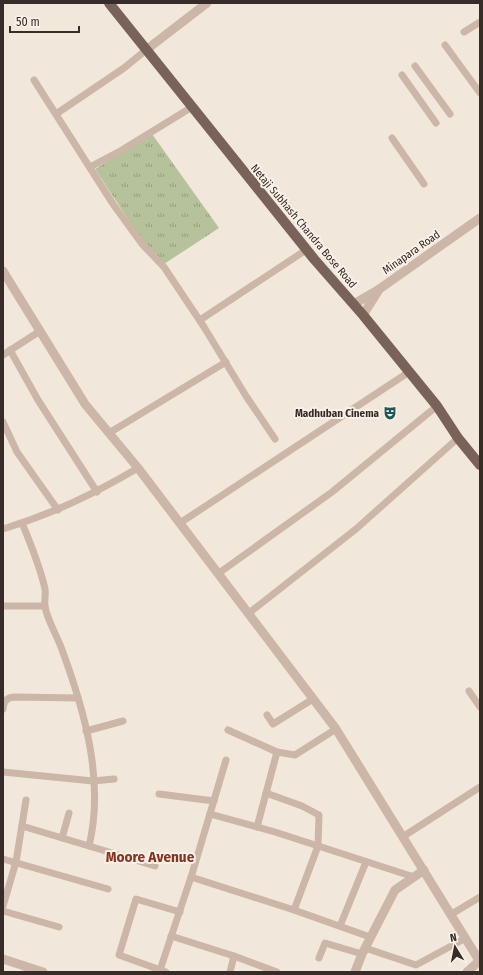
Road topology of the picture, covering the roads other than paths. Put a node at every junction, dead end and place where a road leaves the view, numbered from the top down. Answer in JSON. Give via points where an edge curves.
{"nodes":[{"id":1,"x":109,"y":3,"type":"edge"},
{"id":2,"x":207,"y":3,"type":"edge"},
{"id":3,"x":480,"y":22,"type":"edge"},
{"id":4,"x":464,"y":32,"type":"dead end"},
{"id":5,"x":445,"y":45,"type":"dead end"},
{"id":6,"x":146,"y":50,"type":"junction"},
{"id":7,"x":415,"y":66,"type":"dead end"},
{"id":8,"x":402,"y":75,"type":"dead end"},
{"id":9,"x":34,"y":80,"type":"dead end"},
{"id":10,"x":480,"y":93,"type":"edge"},
{"id":11,"x":192,"y":107,"type":"junction"},
{"id":12,"x":56,"y":114,"type":"junction"},
{"id":13,"x":450,"y":114,"type":"dead end"},
{"id":14,"x":436,"y":123,"type":"dead end"},
{"id":15,"x":392,"y":138,"type":"dead end"},
{"id":16,"x":90,"y":167,"type":"junction"},
{"id":17,"x":424,"y":184,"type":"dead end"},
{"id":18,"x":480,"y":218,"type":"edge"},
{"id":19,"x":306,"y":250,"type":"junction"},
{"id":20,"x":3,"y":272,"type":"edge"},
{"id":21,"x":378,"y":290,"type":"junction"},
{"id":22,"x":354,"y":304,"type":"junction"},
{"id":23,"x":363,"y":315,"type":"junction"},
{"id":24,"x":200,"y":320,"type":"junction"},
{"id":25,"x":40,"y":331,"type":"junction"},
{"id":26,"x":10,"y":350,"type":"junction"},
{"id":27,"x":3,"y":355,"type":"edge"},
{"id":28,"x":226,"y":362,"type":"junction"},
{"id":29,"x":409,"y":372,"type":"junction"},
{"id":30,"x":437,"y":406,"type":"junction"},
{"id":31,"x":3,"y":422,"type":"edge"},
{"id":32,"x":110,"y":433,"type":"junction"},
{"id":33,"x":458,"y":438,"type":"junction"},
{"id":34,"x":275,"y":439,"type":"dead end"},
{"id":35,"x":480,"y":465,"type":"edge"},
{"id":36,"x":138,"y":468,"type":"junction"},
{"id":37,"x":97,"y":492,"type":"junction"},
{"id":38,"x":58,"y":510,"type":"junction"},
{"id":39,"x":22,"y":523,"type":"junction"},
{"id":40,"x":180,"y":523,"type":"junction"},
{"id":41,"x":3,"y":529,"type":"edge"},
{"id":42,"x":219,"y":573,"type":"junction"},
{"id":43,"x":3,"y":606,"type":"edge"},
{"id":44,"x":45,"y":606,"type":"junction"},
{"id":45,"x":250,"y":613,"type":"junction"},
{"id":46,"x":469,"y":691,"type":"dead end"},
{"id":47,"x":78,"y":698,"type":"junction"},
{"id":48,"x":313,"y":699,"type":"junction"},
{"id":49,"x":480,"y":708,"type":"edge"},
{"id":50,"x":3,"y":709,"type":"edge"},
{"id":51,"x":267,"y":715,"type":"dead end"},
{"id":52,"x":122,"y":721,"type":"dead end"},
{"id":53,"x":336,"y":729,"type":"junction"},
{"id":54,"x":86,"y":730,"type":"junction"},
{"id":55,"x":228,"y":730,"type":"dead end"},
{"id":56,"x":276,"y":752,"type":"junction"},
{"id":57,"x":226,"y":760,"type":"dead end"},
{"id":58,"x":3,"y":772,"type":"edge"},
{"id":59,"x":114,"y":779,"type":"dead end"},
{"id":60,"x":93,"y":781,"type":"junction"},
{"id":61,"x":480,"y":787,"type":"edge"},
{"id":62,"x":266,"y":793,"type":"junction"},
{"id":63,"x":159,"y":794,"type":"dead end"},
{"id":64,"x":26,"y":800,"type":"dead end"},
{"id":65,"x":214,"y":802,"type":"junction"},
{"id":66,"x":69,"y":813,"type":"dead end"},
{"id":67,"x":210,"y":814,"type":"junction"},
{"id":68,"x":22,"y":826,"type":"junction"},
{"id":69,"x":257,"y":827,"type":"junction"},
{"id":70,"x":404,"y":836,"type":"junction"},
{"id":71,"x":62,"y":838,"type":"junction"},
{"id":72,"x":88,"y":846,"type":"junction"},
{"id":73,"x":318,"y":846,"type":"junction"},
{"id":74,"x":3,"y":859,"type":"edge"},
{"id":75,"x":16,"y":862,"type":"junction"},
{"id":76,"x":366,"y":862,"type":"junction"},
{"id":77,"x":155,"y":866,"type":"dead end"},
{"id":78,"x":424,"y":870,"type":"junction"},
{"id":79,"x":191,"y":877,"type":"junction"},
{"id":80,"x":414,"y":877,"type":"junction"},
{"id":81,"x":108,"y":889,"type":"dead end"},
{"id":82,"x":480,"y":897,"type":"edge"},
{"id":83,"x":3,"y":906,"type":"edge"},
{"id":84,"x":294,"y":910,"type":"junction"},
{"id":85,"x":3,"y":911,"type":"edge"},
{"id":86,"x":180,"y":912,"type":"junction"},
{"id":87,"x":450,"y":915,"type":"junction"},
{"id":88,"x":340,"y":926,"type":"junction"},
{"id":89,"x":59,"y":927,"type":"dead end"},
{"id":90,"x":171,"y":936,"type":"junction"},
{"id":91,"x":370,"y":937,"type":"junction"},
{"id":92,"x":464,"y":938,"type":"junction"},
{"id":93,"x":363,"y":951,"type":"junction"},
{"id":94,"x":234,"y":956,"type":"junction"},
{"id":95,"x":319,"y":958,"type":"dead end"},
{"id":96,"x":3,"y":959,"type":"edge"},
{"id":97,"x":480,"y":961,"type":"edge"},
{"id":98,"x":163,"y":971,"type":"edge"},
{"id":99,"x":43,"y":972,"type":"edge"},
{"id":100,"x":230,"y":972,"type":"edge"},
{"id":101,"x":277,"y":972,"type":"edge"},
{"id":102,"x":355,"y":972,"type":"edge"},
{"id":103,"x":467,"y":972,"type":"edge"}],
"edges":[{"from":1,"to":6,"type":"main road","name":"Netaji Subhash Chandra Bose Road"},
{"from":2,"to":6,"type":"street"},
{"from":3,"to":4,"type":"street"},
{"from":5,"to":10,"type":"street"},
{"from":6,"to":11,"type":"main road","name":"Netaji Subhash Chandra Bose Road"},
{"from":6,"to":12,"type":"street"},
{"from":7,"to":13,"type":"street"},
{"from":8,"to":14,"type":"street"},
{"from":9,"to":12,"type":"street"},
{"from":11,"to":16,"type":"street"},
{"from":11,"to":19,"type":"main road","name":"Netaji Subhash Chandra Bose Road"},
{"from":12,"to":16,"type":"street"},
{"from":15,"to":17,"type":"street"},
{"from":16,"to":24,"type":"street","via":[[142,244],[164,267]]},
{"from":18,"to":21,"type":"street","name":"Minapara Road"},
{"from":19,"to":22,"type":"main road","name":"Netaji Subhash Chandra Bose Road"},
{"from":19,"to":24,"type":"street"},
{"from":20,"to":25,"type":"street"},
{"from":21,"to":22,"type":"street","name":"Minapara Road"},
{"from":21,"to":23,"type":"street"},
{"from":22,"to":23,"type":"main road","name":"Netaji Subhash Chandra Bose Road"},
{"from":23,"to":29,"type":"main road","name":"Netaji Subhash Chandra Bose Road"},
{"from":24,"to":28,"type":"street"},
{"from":25,"to":26,"type":"street"},
{"from":25,"to":32,"type":"street","via":[[85,404]]},
{"from":26,"to":27,"type":"street"},
{"from":26,"to":37,"type":"street","via":[[38,400]]},
{"from":28,"to":32,"type":"street"},
{"from":28,"to":34,"type":"street"},
{"from":29,"to":30,"type":"main road","name":"Netaji Subhash Chandra Bose Road"},
{"from":29,"to":40,"type":"street"},
{"from":30,"to":33,"type":"main road","name":"Netaji Subhash Chandra Bose Road"},
{"from":30,"to":42,"type":"street","via":[[332,492]]},
{"from":31,"to":38,"type":"street","via":[[18,452]]},
{"from":32,"to":36,"type":"street"},
{"from":33,"to":35,"type":"main road","name":"Netaji Subhash Chandra Bose Road"},
{"from":33,"to":45,"type":"street","via":[[356,529]]},
{"from":36,"to":37,"type":"street"},
{"from":36,"to":40,"type":"street"},
{"from":37,"to":38,"type":"street"},
{"from":38,"to":39,"type":"street"},
{"from":39,"to":41,"type":"street"},
{"from":39,"to":44,"type":"street","via":[[40,569],[46,591]]},
{"from":40,"to":42,"type":"street"},
{"from":42,"to":45,"type":"street"},
{"from":43,"to":44,"type":"street"},
{"from":44,"to":47,"type":"street"},
{"from":45,"to":48,"type":"street"},
{"from":46,"to":49,"type":"street"},
{"from":47,"to":50,"type":"street","via":[[14,697],[4,702]]},
{"from":47,"to":54,"type":"street"},
{"from":48,"to":51,"type":"street","via":[[273,724]]},
{"from":48,"to":53,"type":"street"},
{"from":52,"to":54,"type":"street"},
{"from":53,"to":56,"type":"street","via":[[295,755]]},
{"from":53,"to":70,"type":"street"},
{"from":54,"to":60,"type":"street"},
{"from":55,"to":56,"type":"street"},
{"from":56,"to":62,"type":"street"},
{"from":57,"to":65,"type":"street"},
{"from":58,"to":60,"type":"street"},
{"from":59,"to":60,"type":"street"},
{"from":60,"to":72,"type":"street","via":[[95,812]]},
{"from":61,"to":70,"type":"street"},
{"from":62,"to":69,"type":"street"},
{"from":62,"to":73,"type":"street","via":[[319,815]]},
{"from":63,"to":65,"type":"street"},
{"from":64,"to":68,"type":"street"},
{"from":65,"to":67,"type":"street"},
{"from":66,"to":71,"type":"street"},
{"from":67,"to":69,"type":"street"},
{"from":67,"to":79,"type":"street"},
{"from":68,"to":71,"type":"street"},
{"from":68,"to":75,"type":"street"},
{"from":69,"to":73,"type":"street"},
{"from":70,"to":78,"type":"street"},
{"from":71,"to":72,"type":"street"},
{"from":72,"to":77,"type":"street"},
{"from":73,"to":76,"type":"street"},
{"from":73,"to":84,"type":"street"},
{"from":74,"to":75,"type":"street"},
{"from":75,"to":81,"type":"street"},
{"from":75,"to":83,"type":"street"},
{"from":76,"to":80,"type":"street"},
{"from":76,"to":88,"type":"street"},
{"from":78,"to":80,"type":"street"},
{"from":78,"to":87,"type":"street"},
{"from":79,"to":84,"type":"street"},
{"from":79,"to":86,"type":"street"},
{"from":80,"to":91,"type":"street","via":[[396,890]]},
{"from":82,"to":87,"type":"street"},
{"from":84,"to":88,"type":"street"},
{"from":85,"to":89,"type":"street"},
{"from":86,"to":90,"type":"street"},
{"from":86,"to":98,"type":"street","via":[[136,899],[119,956]]},
{"from":87,"to":92,"type":"street"},
{"from":88,"to":91,"type":"street"},
{"from":90,"to":94,"type":"street"},
{"from":90,"to":98,"type":"street"},
{"from":91,"to":93,"type":"street"},
{"from":92,"to":93,"type":"street","via":[[416,965]]},
{"from":92,"to":97,"type":"street"},
{"from":93,"to":95,"type":"street","via":[[325,942]]},
{"from":93,"to":102,"type":"street"},
{"from":94,"to":100,"type":"street"},
{"from":94,"to":101,"type":"street"},
{"from":96,"to":99,"type":"street"},
{"from":97,"to":103,"type":"street"}]}
